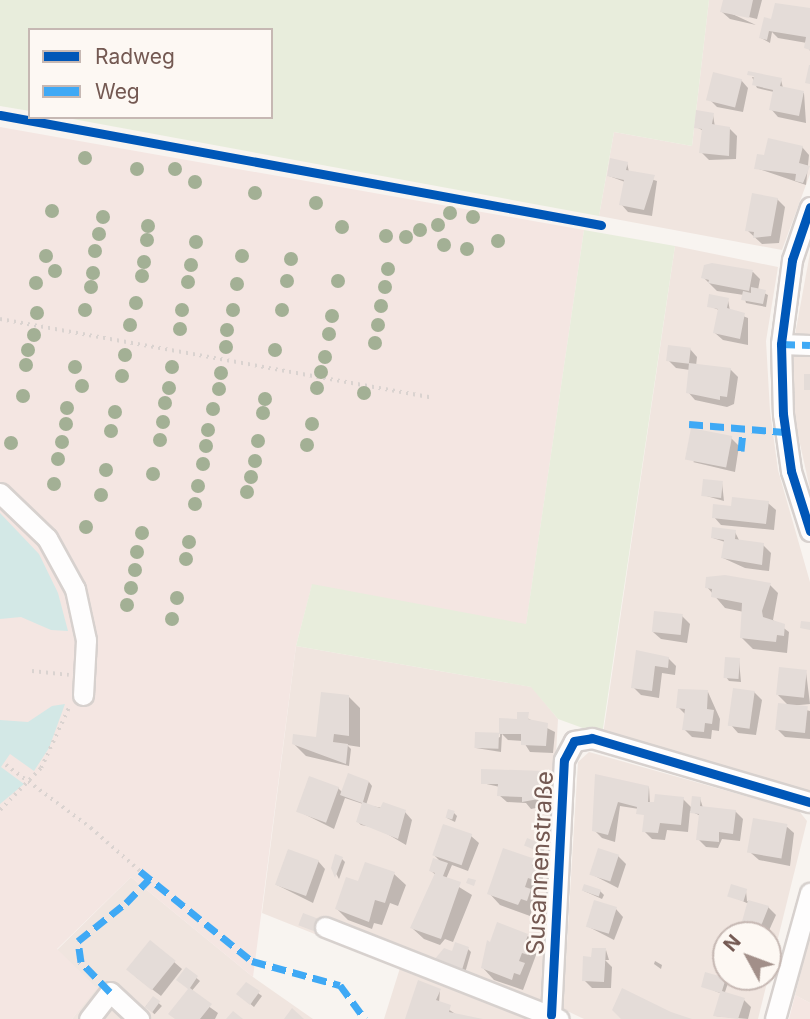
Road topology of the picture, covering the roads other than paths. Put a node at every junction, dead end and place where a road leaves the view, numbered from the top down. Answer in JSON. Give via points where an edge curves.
{"nodes":[{"id":1,"x":810,"y":207,"type":"edge"},
{"id":2,"x":781,"y":344,"type":"junction"},
{"id":3,"x":810,"y":345,"type":"edge"},
{"id":4,"x":0,"y":493,"type":"edge"},
{"id":5,"x":810,"y":531,"type":"edge"},
{"id":6,"x":76,"y":691,"type":"road end"},
{"id":7,"x":810,"y":802,"type":"edge"},
{"id":8,"x":810,"y":893,"type":"edge"},
{"id":9,"x":325,"y":926,"type":"dead end"},
{"id":10,"x":555,"y":1017,"type":"edge"},
{"id":11,"x":89,"y":1019,"type":"edge"},
{"id":12,"x":139,"y":1019,"type":"edge"},
{"id":13,"x":775,"y":1019,"type":"edge"}],
"edges":[{"from":1,"to":2,"type":"street","via":[[792,260]]},
{"from":2,"to":3,"type":"street"},
{"from":2,"to":5,"type":"street","via":[[783,414],[791,471]]},
{"from":4,"to":6,"type":"street","via":[[47,538],[75,589],[86,640]]},
{"from":7,"to":10,"type":"street","name":"Susannenstraße","via":[[592,738],[574,741],[564,760]]},
{"from":8,"to":13,"type":"street"},
{"from":9,"to":10,"type":"street","name":"Susannenstraße"},
{"from":11,"to":12,"type":"street","via":[[110,992]]}]}
